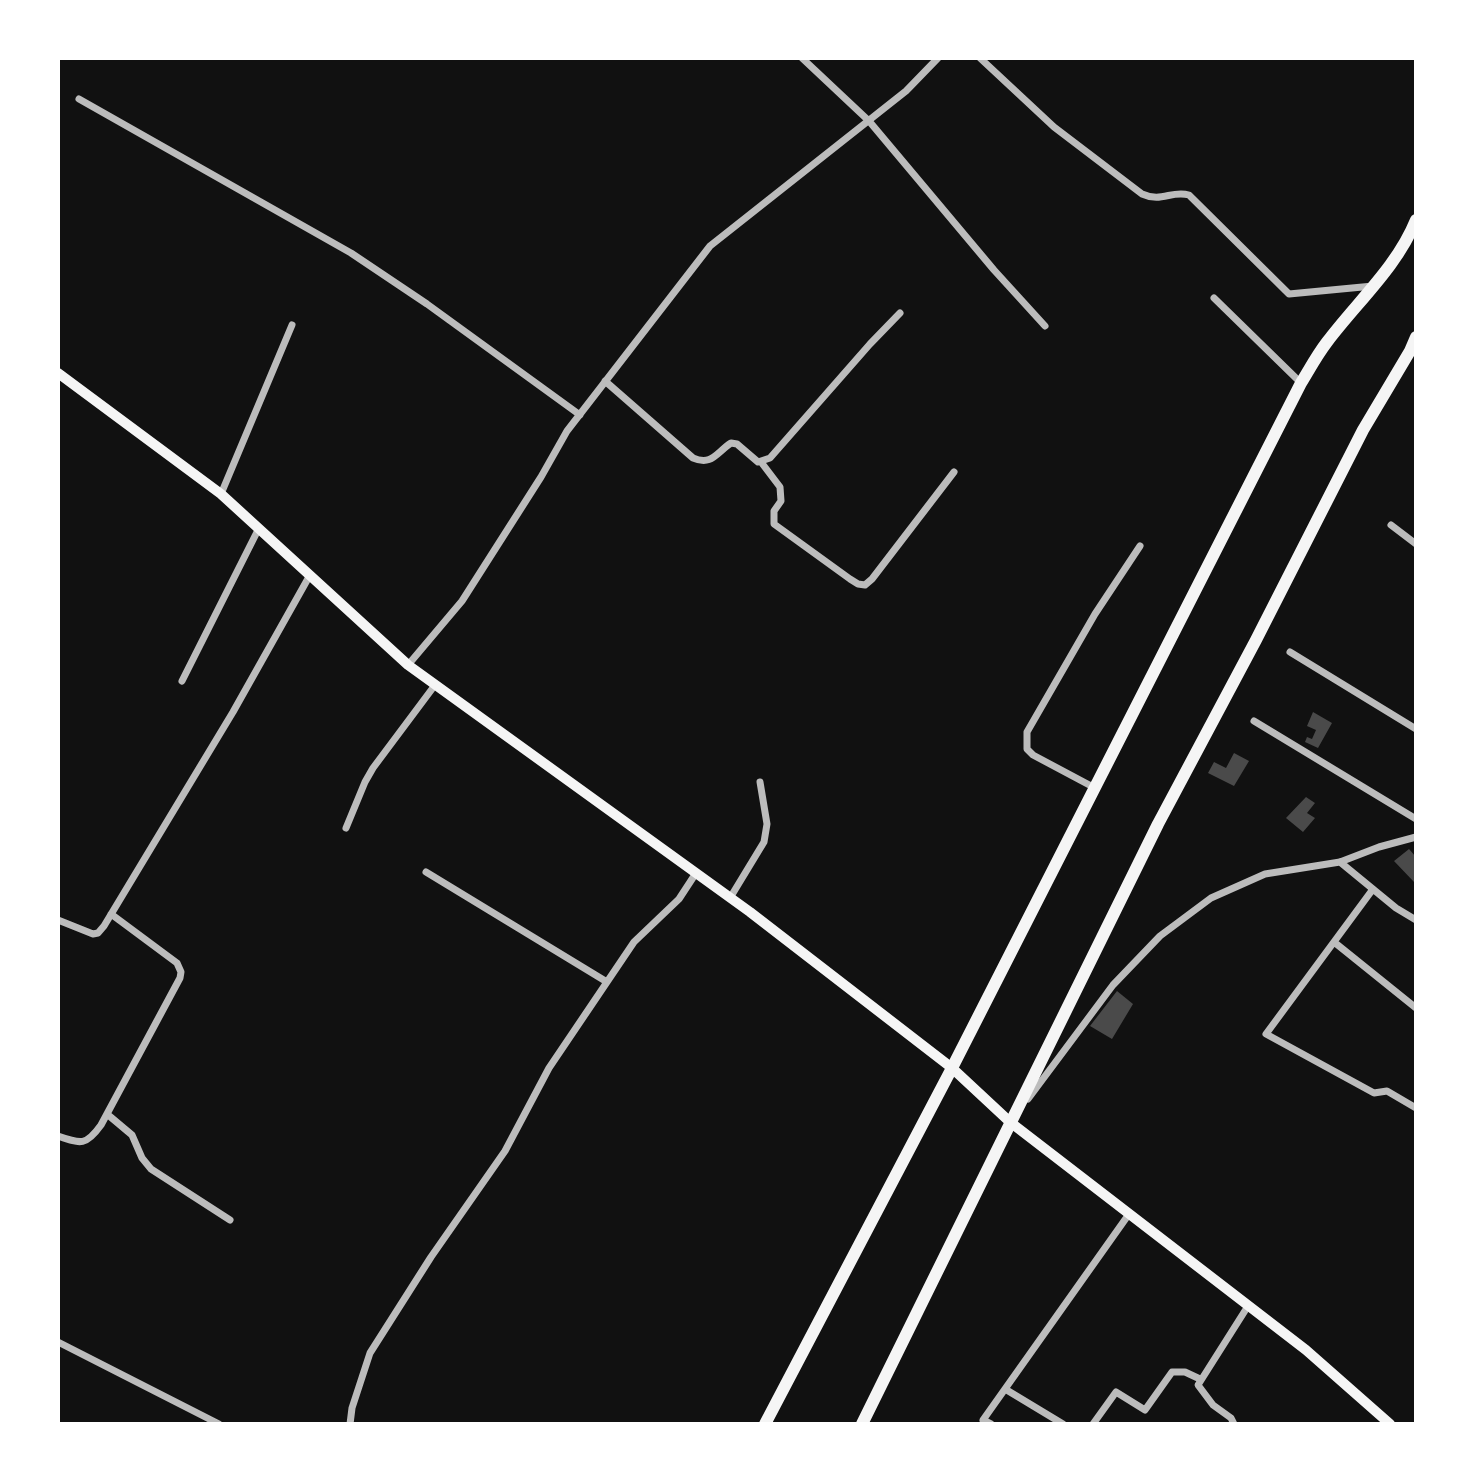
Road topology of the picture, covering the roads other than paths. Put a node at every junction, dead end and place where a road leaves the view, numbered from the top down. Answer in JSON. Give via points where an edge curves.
{"nodes":[{"id":1,"x":802,"y":58,"type":"edge"},
{"id":2,"x":937,"y":58,"type":"edge"},
{"id":3,"x":980,"y":58,"type":"edge"},
{"id":4,"x":79,"y":99,"type":"dead end"},
{"id":5,"x":869,"y":121,"type":"junction"},
{"id":6,"x":1416,"y":220,"type":"edge"},
{"id":7,"x":1374,"y":286,"type":"junction"},
{"id":8,"x":1214,"y":298,"type":"dead end"},
{"id":9,"x":900,"y":313,"type":"dead end"},
{"id":10,"x":292,"y":325,"type":"dead end"},
{"id":11,"x":1045,"y":326,"type":"dead end"},
{"id":12,"x":1416,"y":337,"type":"edge"},
{"id":13,"x":58,"y":373,"type":"edge"},
{"id":14,"x":605,"y":382,"type":"junction"},
{"id":15,"x":1301,"y":383,"type":"junction"},
{"id":16,"x":580,"y":415,"type":"junction"},
{"id":17,"x":761,"y":462,"type":"junction"},
{"id":18,"x":954,"y":472,"type":"dead end"},
{"id":19,"x":221,"y":494,"type":"junction"},
{"id":20,"x":1391,"y":525,"type":"dead end"},
{"id":21,"x":259,"y":528,"type":"junction"},
{"id":22,"x":1416,"y":544,"type":"edge"},
{"id":23,"x":1139,"y":546,"type":"dead end"},
{"id":24,"x":310,"y":575,"type":"junction"},
{"id":25,"x":1290,"y":652,"type":"dead end"},
{"id":26,"x":408,"y":665,"type":"junction"},
{"id":27,"x":182,"y":681,"type":"dead end"},
{"id":28,"x":435,"y":685,"type":"junction"},
{"id":29,"x":1254,"y":721,"type":"dead end"},
{"id":30,"x":1416,"y":729,"type":"edge"},
{"id":31,"x":760,"y":782,"type":"dead end"},
{"id":32,"x":1096,"y":788,"type":"junction"},
{"id":33,"x":1416,"y":819,"type":"edge"},
{"id":34,"x":346,"y":828,"type":"dead end"},
{"id":35,"x":1416,"y":837,"type":"edge"},
{"id":36,"x":1340,"y":862,"type":"junction"},
{"id":37,"x":426,"y":872,"type":"dead end"},
{"id":38,"x":696,"y":873,"type":"junction"},
{"id":39,"x":1373,"y":889,"type":"junction"},
{"id":40,"x":730,"y":898,"type":"junction"},
{"id":41,"x":111,"y":914,"type":"junction"},
{"id":42,"x":58,"y":920,"type":"edge"},
{"id":43,"x":1416,"y":920,"type":"edge"},
{"id":44,"x":1334,"y":942,"type":"junction"},
{"id":45,"x":607,"y":982,"type":"junction"},
{"id":46,"x":1416,"y":1008,"type":"edge"},
{"id":47,"x":953,"y":1068,"type":"junction"},
{"id":48,"x":1416,"y":1108,"type":"edge"},
{"id":49,"x":107,"y":1114,"type":"junction"},
{"id":50,"x":1010,"y":1122,"type":"junction"},
{"id":51,"x":58,"y":1136,"type":"edge"},
{"id":52,"x":1129,"y":1214,"type":"junction"},
{"id":53,"x":230,"y":1220,"type":"dead end"},
{"id":54,"x":1248,"y":1306,"type":"junction"},
{"id":55,"x":58,"y":1342,"type":"edge"},
{"id":56,"x":1200,"y":1379,"type":"junction"},
{"id":57,"x":1005,"y":1390,"type":"junction"},
{"id":58,"x":219,"y":1424,"type":"edge"},
{"id":59,"x":349,"y":1424,"type":"edge"},
{"id":60,"x":765,"y":1424,"type":"edge"},
{"id":61,"x":862,"y":1424,"type":"edge"},
{"id":62,"x":991,"y":1424,"type":"edge"},
{"id":63,"x":1063,"y":1424,"type":"edge"},
{"id":64,"x":1093,"y":1424,"type":"edge"},
{"id":65,"x":1234,"y":1424,"type":"edge"},
{"id":66,"x":1390,"y":1424,"type":"edge"}],
"edges":[{"from":1,"to":5,"type":"street"},
{"from":2,"to":5,"type":"street"},
{"from":3,"to":7,"type":"street","via":[[1054,127],[1142,194],[1157,199],[1189,195],[1289,294]]},
{"from":4,"to":16,"type":"street","via":[[351,253]]},
{"from":5,"to":11,"type":"street"},
{"from":5,"to":14,"type":"street","via":[[710,246]]},
{"from":6,"to":7,"type":"highway"},
{"from":7,"to":15,"type":"highway","via":[[1325,343]]},
{"from":8,"to":15,"type":"street"},
{"from":9,"to":17,"type":"street","via":[[770,458]]},
{"from":10,"to":19,"type":"street"},
{"from":12,"to":50,"type":"highway","via":[[1158,824]]},
{"from":13,"to":19,"type":"main road"},
{"from":14,"to":16,"type":"street"},
{"from":14,"to":17,"type":"street","via":[[693,458],[709,460],[731,443]]},
{"from":15,"to":32,"type":"highway"},
{"from":16,"to":26,"type":"street","via":[[462,601]]},
{"from":17,"to":18,"type":"street","via":[[780,486],[774,524],[865,585]]},
{"from":19,"to":21,"type":"main road"},
{"from":20,"to":22,"type":"street"},
{"from":21,"to":24,"type":"main road"},
{"from":21,"to":27,"type":"street"},
{"from":23,"to":32,"type":"street","via":[[1027,732],[1027,749],[1033,755]]},
{"from":24,"to":26,"type":"main road"},
{"from":24,"to":41,"type":"street"},
{"from":25,"to":30,"type":"street"},
{"from":26,"to":28,"type":"main road"},
{"from":28,"to":34,"type":"street","via":[[373,768]]},
{"from":28,"to":38,"type":"main road"},
{"from":29,"to":33,"type":"street"},
{"from":31,"to":40,"type":"street","via":[[767,833]]},
{"from":32,"to":47,"type":"highway"},
{"from":35,"to":36,"type":"street"},
{"from":36,"to":39,"type":"street"},
{"from":36,"to":50,"type":"street","via":[[1265,874],[1211,898],[1160,936],[1113,985]]},
{"from":37,"to":45,"type":"street"},
{"from":38,"to":40,"type":"main road"},
{"from":38,"to":45,"type":"street","via":[[679,899],[634,942]]},
{"from":39,"to":43,"type":"street"},
{"from":39,"to":44,"type":"street"},
{"from":40,"to":47,"type":"main road"},
{"from":41,"to":42,"type":"street","via":[[93,934]]},
{"from":41,"to":49,"type":"street","via":[[177,964],[181,972]]},
{"from":44,"to":46,"type":"street"},
{"from":44,"to":48,"type":"street","via":[[1266,1034],[1374,1093],[1387,1091]]},
{"from":45,"to":59,"type":"street","via":[[549,1068],[505,1150],[370,1353]]},
{"from":47,"to":50,"type":"main road"},
{"from":47,"to":60,"type":"highway"},
{"from":49,"to":51,"type":"street","via":[[88,1141]]},
{"from":49,"to":53,"type":"street","via":[[132,1135],[151,1169]]},
{"from":50,"to":52,"type":"main road"},
{"from":50,"to":61,"type":"highway"},
{"from":52,"to":54,"type":"main road"},
{"from":52,"to":57,"type":"street"},
{"from":54,"to":56,"type":"street"},
{"from":54,"to":66,"type":"main road"},
{"from":55,"to":58,"type":"street"},
{"from":56,"to":64,"type":"street","via":[[1172,1372],[1145,1410],[1116,1392]]},
{"from":56,"to":65,"type":"street","via":[[1198,1385],[1205,1395]]},
{"from":57,"to":62,"type":"street","via":[[983,1420]]},
{"from":57,"to":63,"type":"street"}]}
